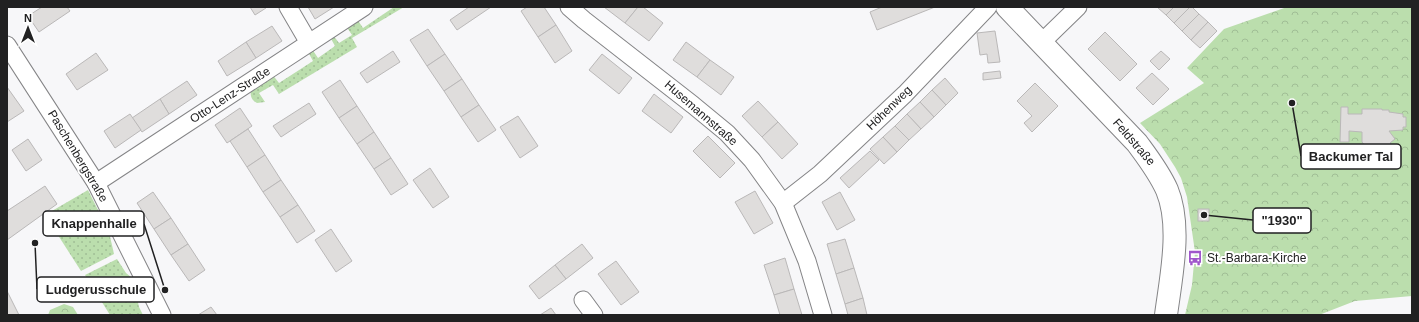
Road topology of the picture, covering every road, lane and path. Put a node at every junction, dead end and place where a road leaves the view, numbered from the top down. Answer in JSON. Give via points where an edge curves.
{"nodes":[{"id":1,"x":288,"y":7,"type":"edge"},
{"id":2,"x":364,"y":7,"type":"edge"},
{"id":3,"x":569,"y":7,"type":"edge"},
{"id":4,"x":988,"y":7,"type":"edge"},
{"id":5,"x":1007,"y":7,"type":"edge"},
{"id":6,"x":1078,"y":7,"type":"edge"},
{"id":7,"x":309,"y":43,"type":"junction"},
{"id":8,"x":1041,"y":43,"type":"junction"},
{"id":9,"x":7,"y":45,"type":"edge"},
{"id":10,"x":96,"y":183,"type":"junction"},
{"id":11,"x":784,"y":203,"type":"junction"},
{"id":12,"x":583,"y":300,"type":"dead end"},
{"id":13,"x":162,"y":315,"type":"edge"},
{"id":14,"x":594,"y":315,"type":"edge"},
{"id":15,"x":823,"y":315,"type":"edge"},
{"id":16,"x":1166,"y":315,"type":"edge"}],
"edges":[{"from":1,"to":7,"type":"street"},
{"from":2,"to":7,"type":"street","name":"Otto-Lenz-Straße"},
{"from":3,"to":11,"type":"street","name":"Husemannstraße","via":[[727,133],[752,160]]},
{"from":4,"to":11,"type":"street","name":"Höhenweg","via":[[905,94],[820,174]]},
{"from":5,"to":8,"type":"main road","name":"Feldstraße"},
{"from":6,"to":8,"type":"street"},
{"from":7,"to":10,"type":"street","name":"Otto-Lenz-Straße"},
{"from":8,"to":16,"type":"main road","name":"Feldstraße","via":[[1137,143],[1155,167],[1167,191],[1174,220],[1174,246]]},
{"from":9,"to":10,"type":"street","name":"Paschenbergstraße"},
{"from":10,"to":13,"type":"street","name":"Paschenbergstraße"},
{"from":11,"to":15,"type":"street","name":"Husemannstraße","via":[[807,261]]},
{"from":12,"to":14,"type":"street"}]}
